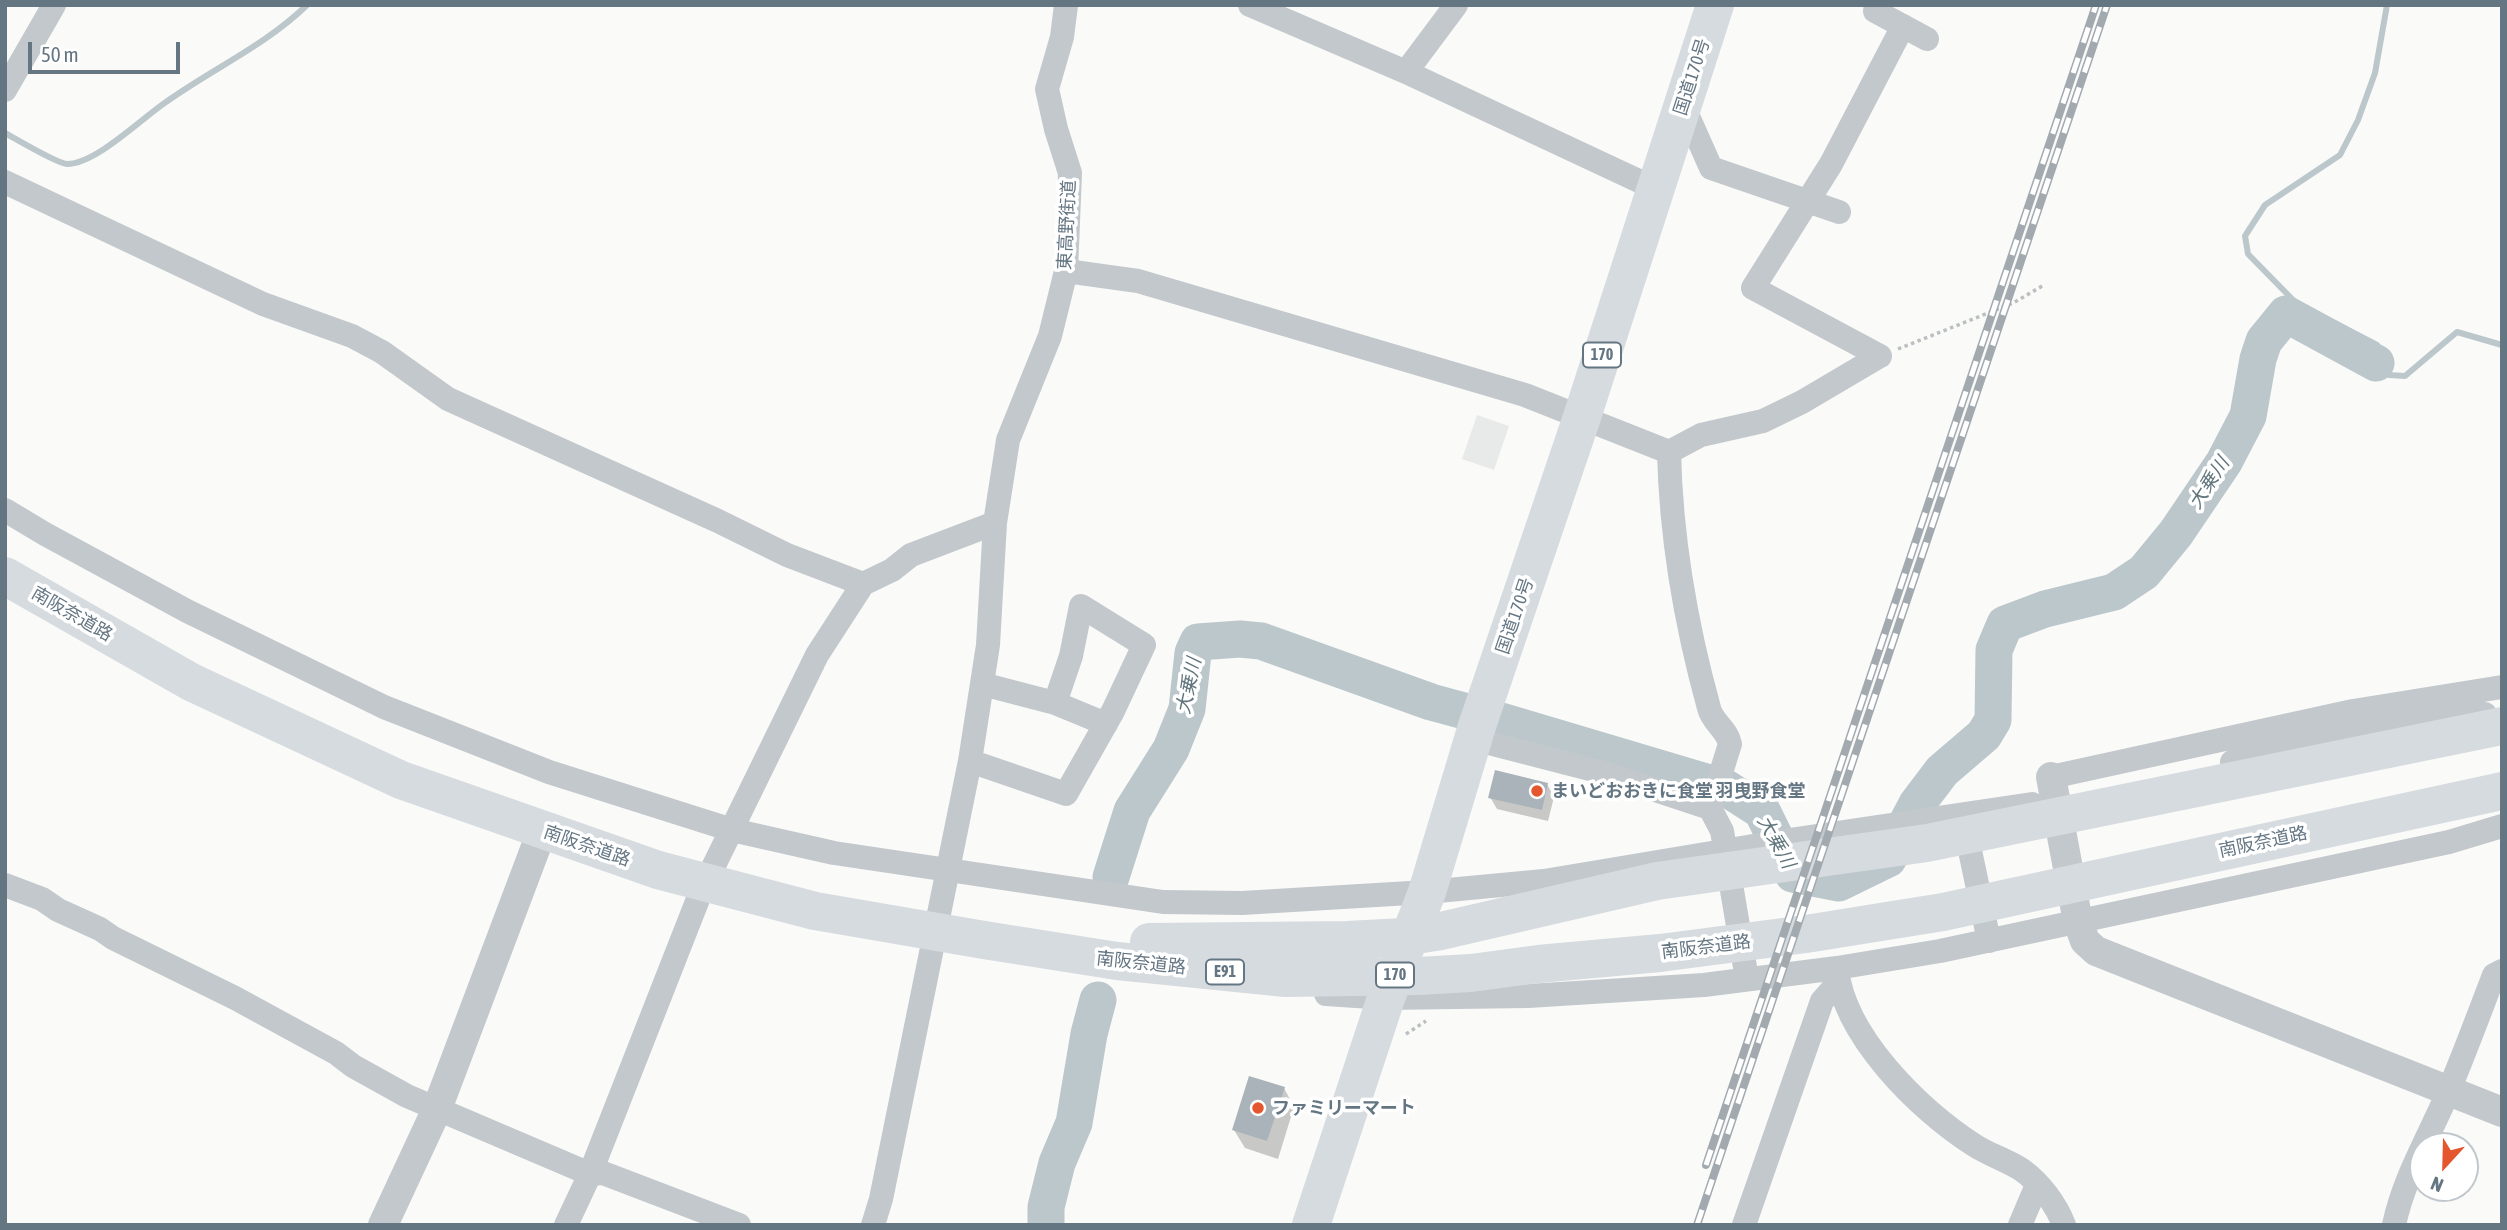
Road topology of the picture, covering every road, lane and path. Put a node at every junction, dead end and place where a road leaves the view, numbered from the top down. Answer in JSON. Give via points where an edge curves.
{"nodes":[{"id":1,"x":1066,"y":5,"type":"edge"},
{"id":2,"x":1250,"y":5,"type":"edge"},
{"id":3,"x":1456,"y":5,"type":"edge"},
{"id":4,"x":1715,"y":5,"type":"edge"},
{"id":5,"x":43,"y":9,"type":"edge"},
{"id":6,"x":1875,"y":11,"type":"dead end"},
{"id":7,"x":1903,"y":26,"type":"junction"},
{"id":8,"x":1927,"y":39,"type":"dead end"},
{"id":9,"x":1406,"y":72,"type":"junction"},
{"id":10,"x":5,"y":90,"type":"edge"},
{"id":11,"x":1683,"y":105,"type":"junction"},
{"id":12,"x":5,"y":182,"type":"edge"},
{"id":13,"x":1656,"y":189,"type":"junction"},
{"id":14,"x":1807,"y":201,"type":"junction"},
{"id":15,"x":1839,"y":212,"type":"dead end"},
{"id":16,"x":1066,"y":271,"type":"junction"},
{"id":17,"x":2044,"y":285,"type":"dead end"},
{"id":18,"x":1880,"y":356,"type":"junction"},
{"id":19,"x":1582,"y":417,"type":"junction"},
{"id":20,"x":1669,"y":452,"type":"junction"},
{"id":21,"x":5,"y":510,"type":"edge"},
{"id":22,"x":995,"y":523,"type":"junction"},
{"id":23,"x":5,"y":561,"type":"edge"},
{"id":24,"x":5,"y":576,"type":"edge"},
{"id":25,"x":863,"y":584,"type":"junction"},
{"id":26,"x":5,"y":591,"type":"edge"},
{"id":27,"x":982,"y":684,"type":"junction"},
{"id":28,"x":2502,"y":687,"type":"edge"},
{"id":29,"x":1055,"y":702,"type":"junction"},
{"id":30,"x":2502,"y":713,"type":"edge"},
{"id":31,"x":1478,"y":722,"type":"junction"},
{"id":32,"x":1106,"y":724,"type":"junction"},
{"id":33,"x":2502,"y":726,"type":"edge"},
{"id":34,"x":970,"y":761,"type":"junction"},
{"id":35,"x":2502,"y":775,"type":"edge"},
{"id":36,"x":2053,"y":788,"type":"junction"},
{"id":37,"x":2502,"y":791,"type":"edge"},
{"id":38,"x":1715,"y":793,"type":"junction"},
{"id":39,"x":2502,"y":812,"type":"edge"},
{"id":40,"x":1963,"y":814,"type":"junction"},
{"id":41,"x":2502,"y":826,"type":"edge"},
{"id":42,"x":732,"y":830,"type":"junction"},
{"id":43,"x":537,"y":844,"type":"junction"},
{"id":44,"x":947,"y":870,"type":"junction"},
{"id":45,"x":5,"y":885,"type":"edge"},
{"id":46,"x":1427,"y":892,"type":"junction"},
{"id":47,"x":700,"y":894,"type":"junction"},
{"id":48,"x":2078,"y":922,"type":"junction"},
{"id":49,"x":1075,"y":941,"type":"junction"},
{"id":50,"x":1989,"y":941,"type":"junction"},
{"id":51,"x":933,"y":942,"type":"junction"},
{"id":52,"x":2502,"y":971,"type":"edge"},
{"id":53,"x":1471,"y":973,"type":"junction"},
{"id":54,"x":1838,"y":976,"type":"junction"},
{"id":55,"x":1747,"y":979,"type":"junction"},
{"id":56,"x":1386,"y":998,"type":"junction"},
{"id":57,"x":2448,"y":1091,"type":"junction"},
{"id":58,"x":437,"y":1109,"type":"junction"},
{"id":59,"x":2502,"y":1112,"type":"edge"},
{"id":60,"x":590,"y":1174,"type":"junction"},
{"id":61,"x":2037,"y":1185,"type":"junction"},
{"id":62,"x":383,"y":1225,"type":"edge"},
{"id":63,"x":566,"y":1225,"type":"edge"},
{"id":64,"x":739,"y":1225,"type":"edge"},
{"id":65,"x":873,"y":1225,"type":"edge"},
{"id":66,"x":1311,"y":1225,"type":"edge"},
{"id":67,"x":1744,"y":1225,"type":"edge"},
{"id":68,"x":2020,"y":1225,"type":"edge"},
{"id":69,"x":2064,"y":1225,"type":"edge"},
{"id":70,"x":2394,"y":1225,"type":"edge"}],
"edges":[{"from":1,"to":16,"type":"street","name":"東高野街道","via":[[1047,89],[1070,173]]},
{"from":2,"to":9,"type":"street"},
{"from":3,"to":9,"type":"street"},
{"from":4,"to":11,"type":"highway","name":"国道170号","number":"170"},
{"from":5,"to":10,"type":"street"},
{"from":6,"to":7,"type":"street"},
{"from":7,"to":8,"type":"street"},
{"from":7,"to":14,"type":"street"},
{"from":9,"to":13,"type":"street"},
{"from":11,"to":13,"type":"highway","name":"国道170号","number":"170"},
{"from":11,"to":14,"type":"street","via":[[1711,168]]},
{"from":12,"to":25,"type":"street","via":[[263,304],[352,336],[448,399],[787,555]]},
{"from":13,"to":19,"type":"highway","name":"国道170号","number":"170"},
{"from":14,"to":15,"type":"street"},
{"from":14,"to":18,"type":"street","via":[[1753,288]]},
{"from":16,"to":19,"type":"street","via":[[1138,281],[1525,395]]},
{"from":16,"to":22,"type":"street","name":"東高野街道","via":[[1050,336],[1008,440]]},
{"from":17,"to":18,"type":"path","via":[[2013,303]]},
{"from":18,"to":20,"type":"street","via":[[1763,421],[1701,435]]},
{"from":19,"to":20,"type":"street"},
{"from":19,"to":31,"type":"highway","name":"国道170号","number":"170"},
{"from":20,"to":38,"type":"street","via":[[1684,600],[1710,712],[1730,744]]},
{"from":21,"to":42,"type":"street","via":[[187,611],[384,707],[549,772]]},
{"from":22,"to":25,"type":"street","via":[[911,555]]},
{"from":22,"to":27,"type":"street","name":"東高野街道"},
{"from":23,"to":49,"type":"highway","name":"南阪奈道路","number":"E91","via":[[300,718],[407,769],[555,824],[664,859],[814,897]]},
{"from":24,"to":53,"type":"highway","name":"南阪奈道路","number":"E91","via":[[191,682],[401,780],[658,870],[816,911],[1117,961],[1286,978]]},
{"from":25,"to":42,"type":"street","via":[[817,655]]},
{"from":26,"to":43,"type":"street","via":[[215,710],[441,809]]},
{"from":27,"to":29,"type":"street"},
{"from":27,"to":34,"type":"street","name":"東高野街道"},
{"from":28,"to":36,"type":"street","via":[[2353,711]]},
{"from":29,"to":32,"type":"street"},
{"from":29,"to":32,"type":"street","via":[[1081,606],[1144,645]]},
{"from":30,"to":36,"type":"street","via":[[2427,718]]},
{"from":31,"to":38,"type":"street","via":[[1601,772]]},
{"from":31,"to":46,"type":"highway","name":"国道170号","number":"170"},
{"from":32,"to":34,"type":"street","via":[[1066,794]]},
{"from":33,"to":49,"type":"highway","via":[[1927,843],[1657,881],[1404,937]]},
{"from":34,"to":44,"type":"street","name":"東高野街道"},
{"from":35,"to":49,"type":"highway","name":"南阪奈道路","number":"E91","via":[[1940,900],[1659,942],[1484,956],[1290,957]]},
{"from":36,"to":40,"type":"street"},
{"from":36,"to":48,"type":"street"},
{"from":37,"to":53,"type":"highway","name":"南阪奈道路","number":"E91","via":[[1943,912],[1660,953]]},
{"from":38,"to":55,"type":"street"},
{"from":39,"to":53,"type":"highway","via":[[1945,934],[1666,974],[1540,980]]},
{"from":40,"to":46,"type":"street","via":[[1544,881]]},
{"from":40,"to":50,"type":"street"},
{"from":41,"to":48,"type":"street","via":[[2449,842]]},
{"from":42,"to":44,"type":"street","via":[[834,853]]},
{"from":42,"to":47,"type":"street"},
{"from":43,"to":47,"type":"street"},
{"from":43,"to":58,"type":"street"},
{"from":44,"to":46,"type":"street","via":[[1163,902],[1242,903]]},
{"from":44,"to":51,"type":"street","name":"東高野街道"},
{"from":45,"to":58,"type":"street","via":[[42,899],[234,998]]},
{"from":46,"to":56,"type":"highway","name":"国道170号","number":"170"},
{"from":47,"to":51,"type":"street"},
{"from":47,"to":60,"type":"street"},
{"from":48,"to":50,"type":"street"},
{"from":48,"to":57,"type":"street","via":[[2085,941],[2096,951]]},
{"from":50,"to":54,"type":"street"},
{"from":51,"to":56,"type":"street","via":[[1162,983]]},
{"from":51,"to":65,"type":"street","name":"東高野街道"},
{"from":52,"to":57,"type":"street","via":[[2494,975]]},
{"from":54,"to":55,"type":"street"},
{"from":54,"to":61,"type":"street","via":[[1845,1005],[1876,1057],[1933,1114]]},
{"from":54,"to":67,"type":"street","via":[[1822,1001]]},
{"from":55,"to":56,"type":"street","via":[[1528,996]]},
{"from":56,"to":66,"type":"highway","name":"国道170号","number":"170"},
{"from":57,"to":59,"type":"street"},
{"from":57,"to":70,"type":"street"},
{"from":58,"to":60,"type":"street"},
{"from":58,"to":62,"type":"street"},
{"from":60,"to":63,"type":"street"},
{"from":60,"to":64,"type":"street","via":[[603,1173]]},
{"from":61,"to":68,"type":"street"},
{"from":61,"to":69,"type":"street","via":[[2056,1206]]}]}
